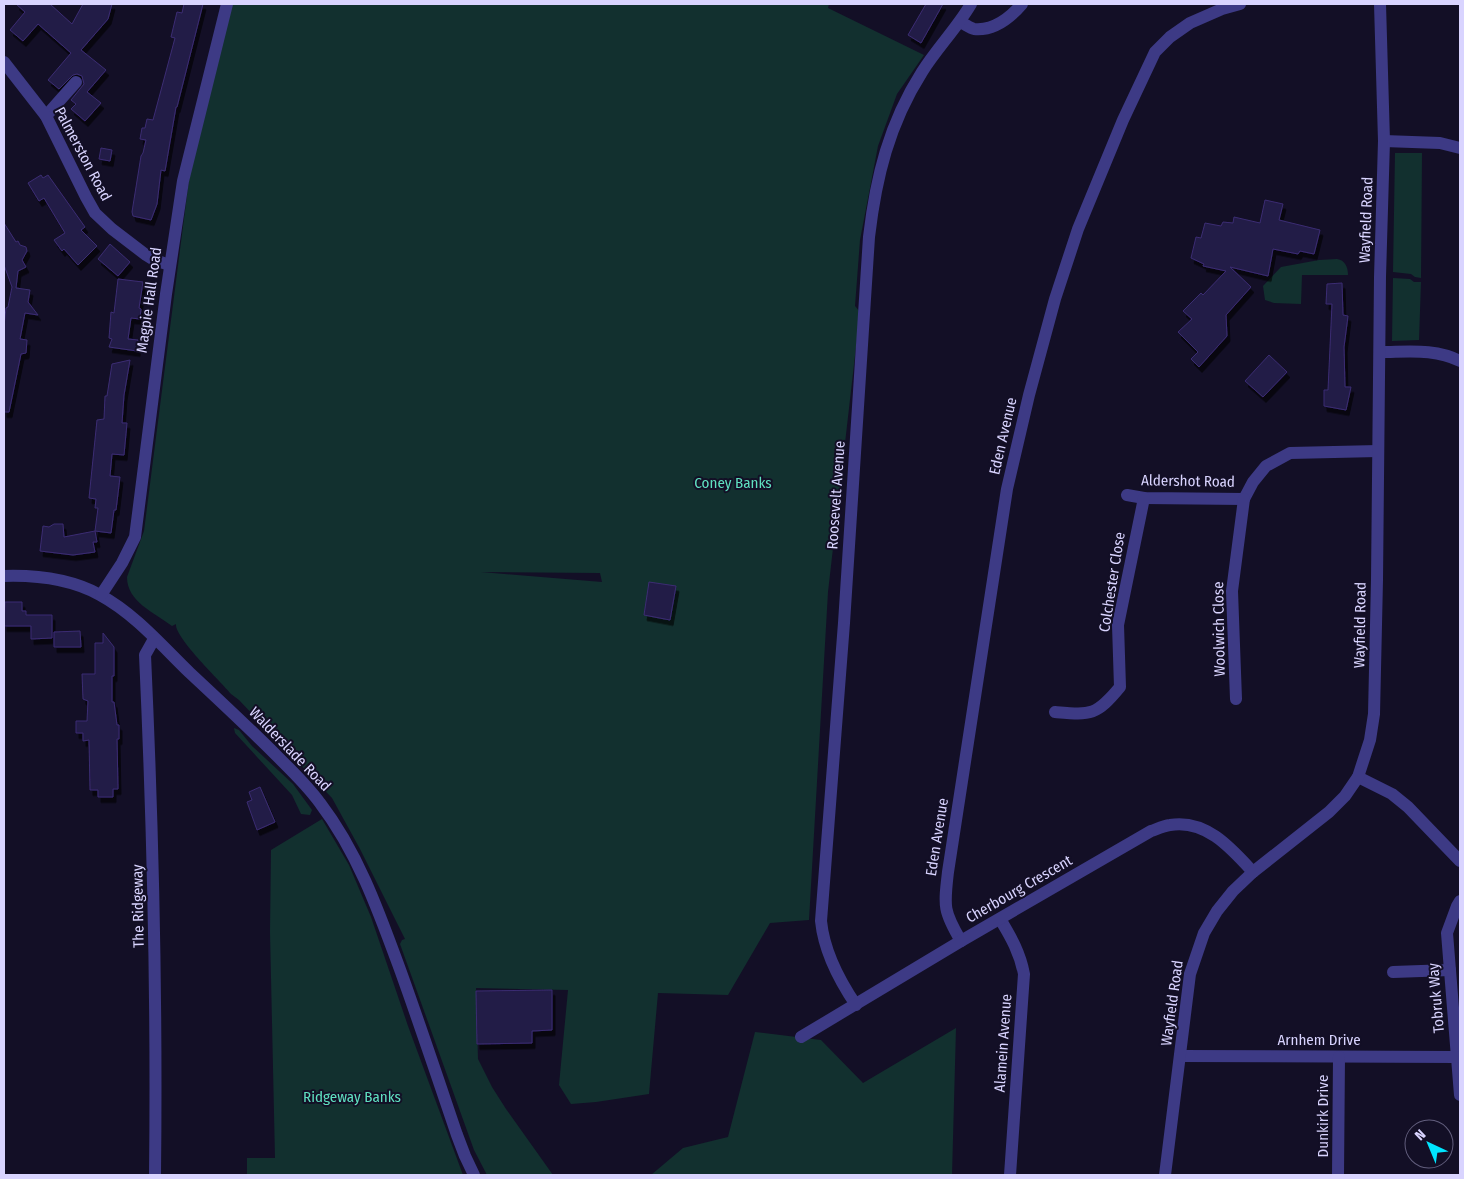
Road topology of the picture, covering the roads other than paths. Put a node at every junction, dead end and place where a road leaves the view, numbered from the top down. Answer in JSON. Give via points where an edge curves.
{"nodes":[{"id":1,"x":227,"y":4,"type":"edge"},
{"id":2,"x":971,"y":4,"type":"edge"},
{"id":3,"x":1022,"y":4,"type":"edge"},
{"id":4,"x":1240,"y":4,"type":"edge"},
{"id":5,"x":1380,"y":4,"type":"edge"},
{"id":6,"x":960,"y":22,"type":"junction"},
{"id":7,"x":4,"y":62,"type":"edge"},
{"id":8,"x":76,"y":82,"type":"dead end"},
{"id":9,"x":46,"y":116,"type":"junction"},
{"id":10,"x":1384,"y":140,"type":"junction"},
{"id":11,"x":1460,"y":148,"type":"edge"},
{"id":12,"x":170,"y":264,"type":"junction"},
{"id":13,"x":1380,"y":352,"type":"junction"},
{"id":14,"x":1460,"y":361,"type":"edge"},
{"id":15,"x":1378,"y":451,"type":"junction"},
{"id":16,"x":1127,"y":495,"type":"dead end"},
{"id":17,"x":1144,"y":498,"type":"junction"},
{"id":18,"x":1244,"y":499,"type":"junction"},
{"id":19,"x":4,"y":576,"type":"edge"},
{"id":20,"x":101,"y":595,"type":"junction"},
{"id":21,"x":154,"y":639,"type":"junction"},
{"id":22,"x":1236,"y":699,"type":"dead end"},
{"id":23,"x":1055,"y":712,"type":"dead end"},
{"id":24,"x":1358,"y":777,"type":"junction"},
{"id":25,"x":1460,"y":861,"type":"edge"},
{"id":26,"x":1252,"y":872,"type":"junction"},
{"id":27,"x":1460,"y":901,"type":"edge"},
{"id":28,"x":1000,"y":919,"type":"junction"},
{"id":29,"x":961,"y":941,"type":"junction"},
{"id":30,"x":1450,"y":970,"type":"junction"},
{"id":31,"x":1393,"y":972,"type":"dead end"},
{"id":32,"x":856,"y":1005,"type":"junction"},
{"id":33,"x":801,"y":1037,"type":"dead end"},
{"id":34,"x":1180,"y":1056,"type":"junction"},
{"id":35,"x":1339,"y":1057,"type":"junction"},
{"id":36,"x":1457,"y":1057,"type":"junction"},
{"id":37,"x":1460,"y":1095,"type":"edge"},
{"id":38,"x":156,"y":1175,"type":"edge"},
{"id":39,"x":474,"y":1175,"type":"edge"},
{"id":40,"x":1010,"y":1175,"type":"edge"},
{"id":41,"x":1165,"y":1175,"type":"edge"},
{"id":42,"x":1338,"y":1175,"type":"edge"}],
"edges":[{"from":1,"to":12,"type":"street","name":"Magpie Hall Road","via":[[184,181]]},
{"from":2,"to":6,"type":"street","name":"Roosevelt Avenue"},
{"from":3,"to":6,"type":"street","via":[[1006,20],[992,27],[973,29]]},
{"from":4,"to":29,"type":"street","name":"Eden Avenue","via":[[1190,23],[1155,52],[1082,220],[1055,299],[1007,489],[948,872],[946,911]]},
{"from":5,"to":10,"type":"street","name":"Wayfield Road"},
{"from":6,"to":32,"type":"street","name":"Roosevelt Avenue","via":[[922,72],[894,128],[881,163],[869,237],[821,920],[831,959]]},
{"from":7,"to":9,"type":"street","name":"Palmerston Road"},
{"from":8,"to":9,"type":"street"},
{"from":9,"to":12,"type":"street","name":"Palmerston Road","via":[[96,213],[146,255]]},
{"from":10,"to":11,"type":"street","via":[[1440,143]]},
{"from":10,"to":13,"type":"street","name":"Wayfield Road"},
{"from":12,"to":20,"type":"street","name":"Magpie Hall Road","via":[[135,537]]},
{"from":13,"to":14,"type":"street","via":[[1435,352]]},
{"from":13,"to":15,"type":"street","name":"Wayfield Road"},
{"from":15,"to":18,"type":"street","name":"Aldershot Road","via":[[1290,453],[1266,466]]},
{"from":15,"to":24,"type":"street","name":"Wayfield Road","via":[[1374,714],[1370,740]]},
{"from":16,"to":17,"type":"street","name":"Aldershot Road"},
{"from":17,"to":18,"type":"street","name":"Aldershot Road"},
{"from":17,"to":23,"type":"street","name":"Colchester Close","via":[[1118,625],[1120,687],[1108,702],[1085,715]]},
{"from":18,"to":22,"type":"street","name":"Woolwich Close","via":[[1232,591]]},
{"from":19,"to":20,"type":"street","name":"Walderslade Road","via":[[70,582]]},
{"from":20,"to":21,"type":"street","name":"Walderslade Road","via":[[134,619]]},
{"from":21,"to":38,"type":"street","name":"The Ridgeway","via":[[145,654],[155,901]]},
{"from":21,"to":39,"type":"street","name":"Walderslade Road","via":[[307,786],[343,837],[380,915]]},
{"from":24,"to":25,"type":"street","via":[[1392,794],[1408,807]]},
{"from":24,"to":26,"type":"street","name":"Wayfield Road","via":[[1329,812]]},
{"from":26,"to":28,"type":"street","name":"Cherbourg Crescent","via":[[1213,834],[1186,825],[1170,825],[1144,834]]},
{"from":26,"to":34,"type":"street","name":"Wayfield Road","via":[[1217,911],[1198,946],[1190,974]]},
{"from":27,"to":30,"type":"street","name":"Tobruk Way","via":[[1447,933]]},
{"from":28,"to":29,"type":"street","name":"Cherbourg Crescent"},
{"from":28,"to":40,"type":"street","name":"Alamein Avenue","via":[[1017,948],[1024,974]]},
{"from":29,"to":32,"type":"street","name":"Cherbourg Crescent"},
{"from":30,"to":31,"type":"street"},
{"from":30,"to":36,"type":"street","name":"Tobruk Way"},
{"from":32,"to":33,"type":"street","name":"Cherbourg Crescent"},
{"from":34,"to":35,"type":"street","name":"Arnhem Drive"},
{"from":34,"to":41,"type":"street","name":"Wayfield Road"},
{"from":35,"to":36,"type":"street","name":"Arnhem Drive"},
{"from":35,"to":42,"type":"street","name":"Dunkirk Drive"},
{"from":36,"to":37,"type":"street","name":"Tobruk Way"}]}
